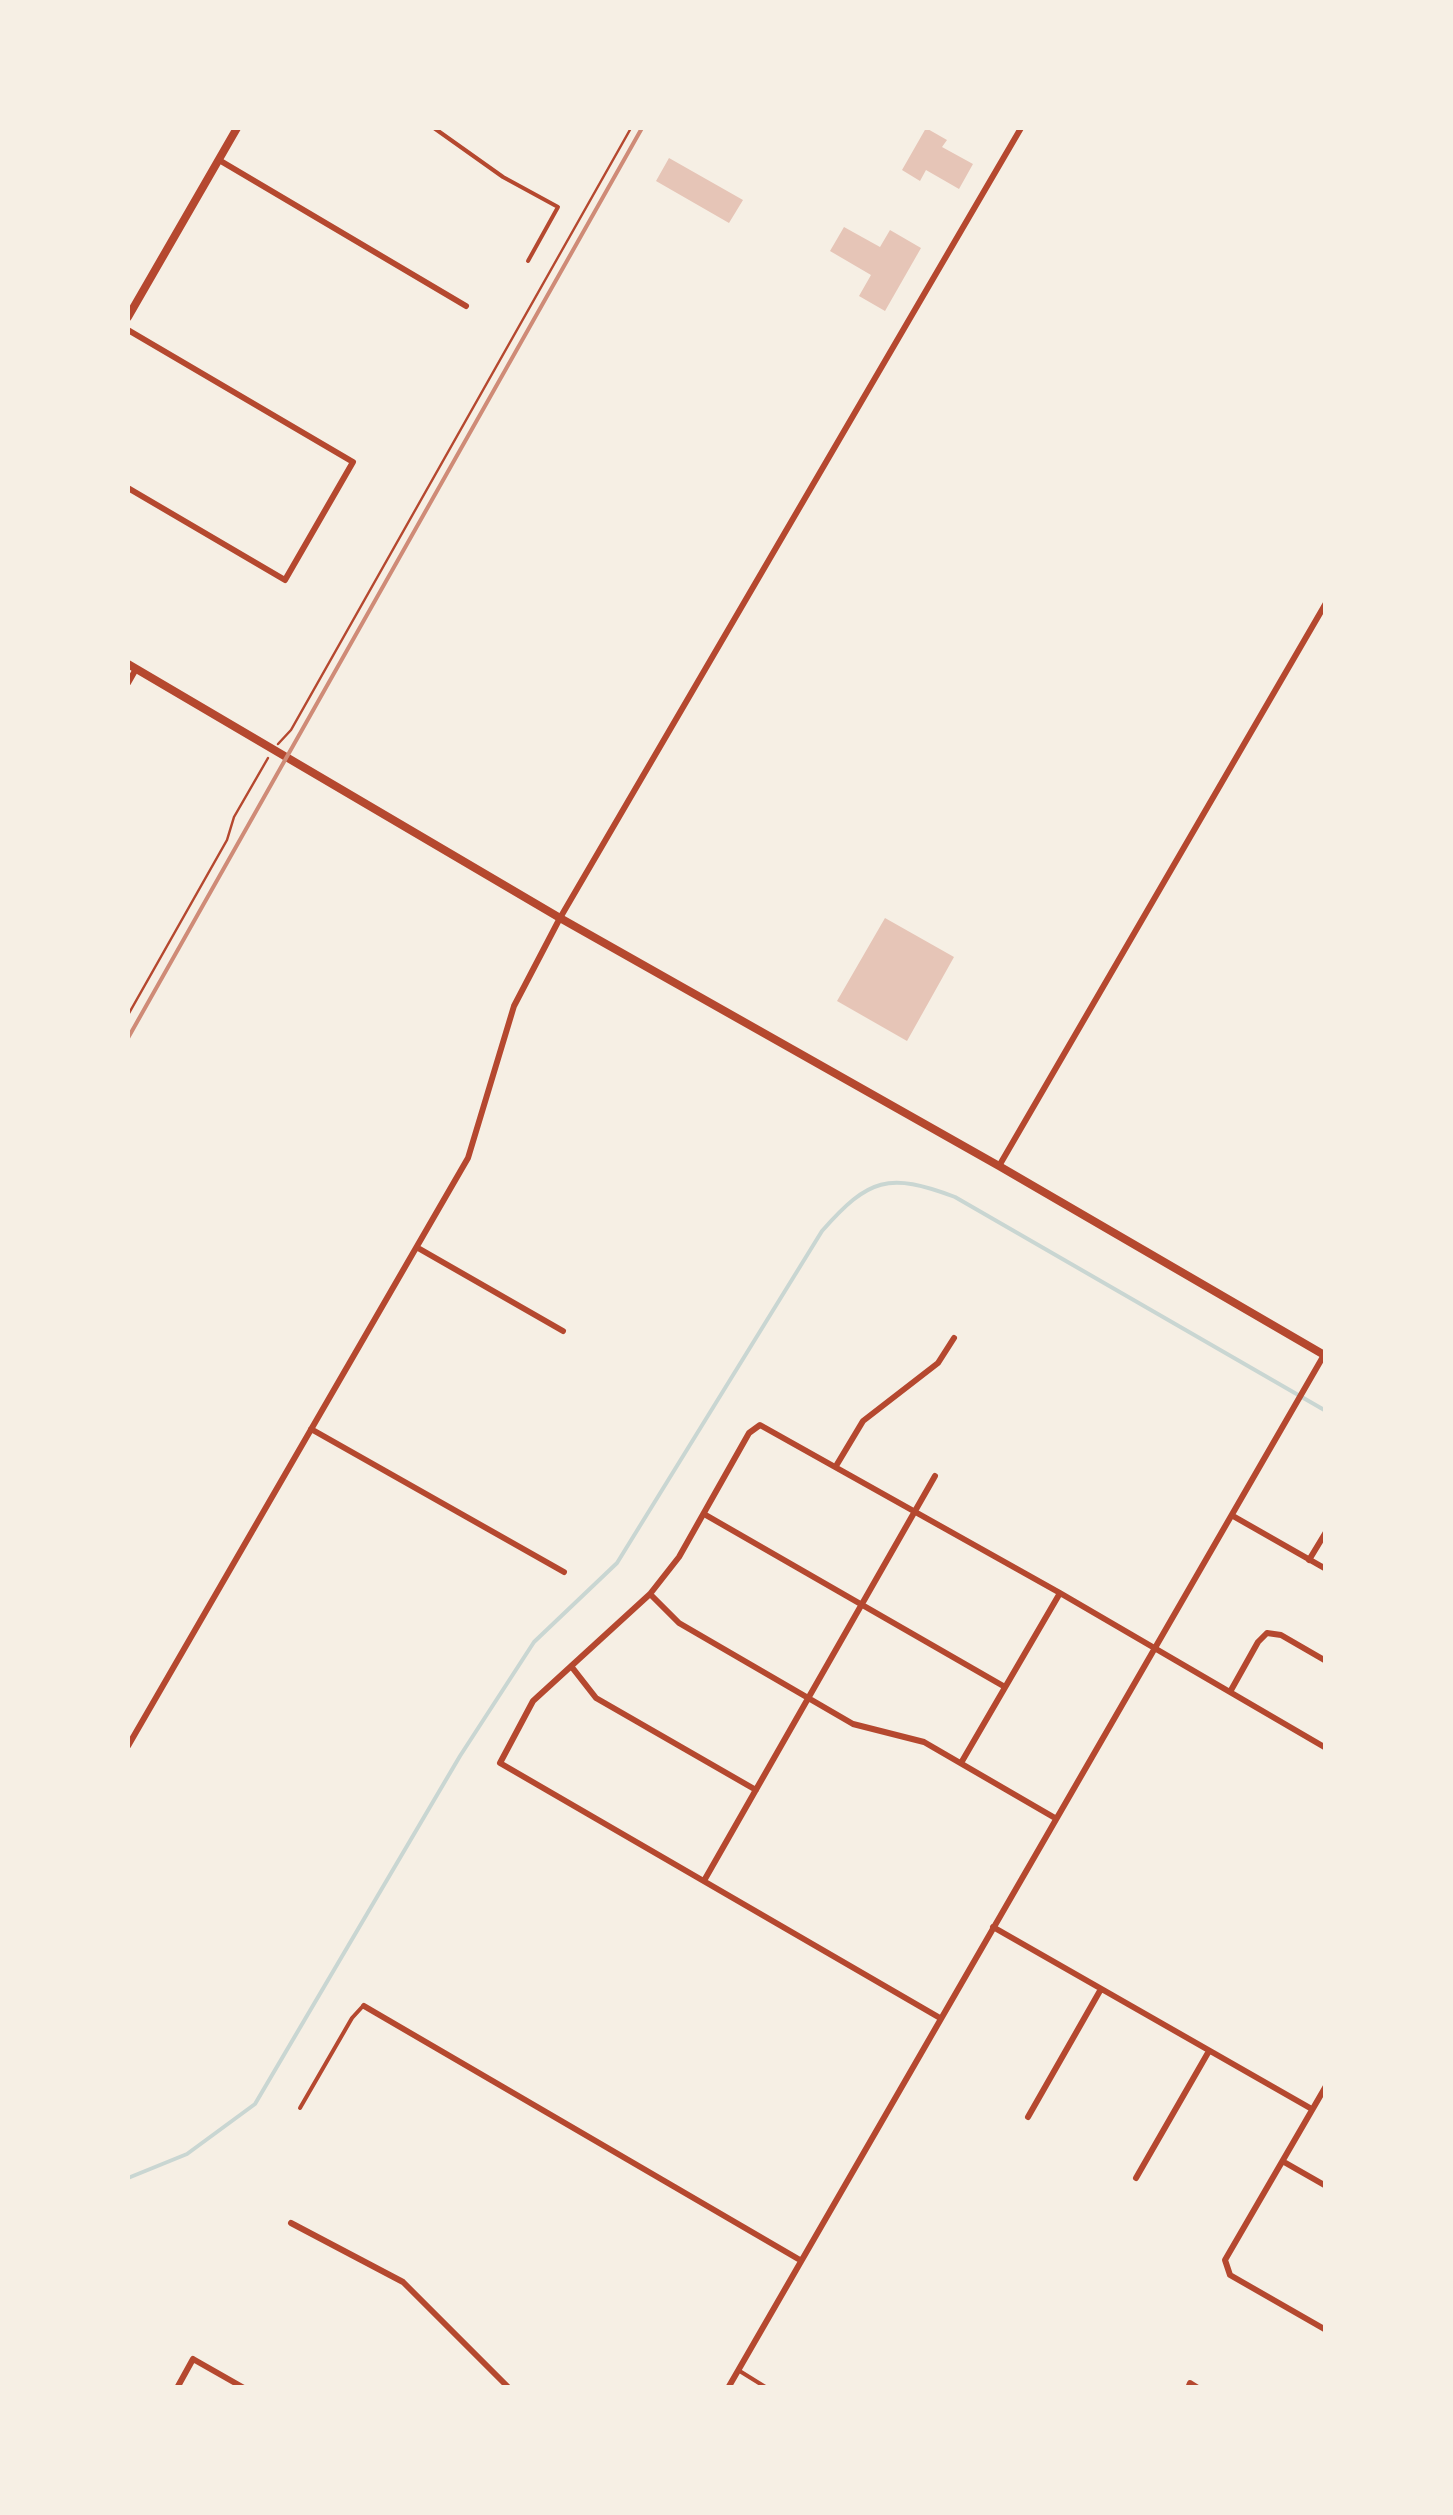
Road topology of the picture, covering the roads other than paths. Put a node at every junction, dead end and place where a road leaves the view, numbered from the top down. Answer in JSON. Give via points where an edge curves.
{"nodes":[{"id":1,"x":238,"y":128,"type":"edge"},
{"id":2,"x":434,"y":128,"type":"edge"},
{"id":3,"x":1021,"y":128,"type":"edge"},
{"id":4,"x":219,"y":160,"type":"junction"},
{"id":5,"x":528,"y":261,"type":"dead end"},
{"id":6,"x":466,"y":306,"type":"dead end"},
{"id":7,"x":128,"y":317,"type":"edge"},
{"id":8,"x":128,"y":330,"type":"edge"},
{"id":9,"x":128,"y":488,"type":"edge"},
{"id":10,"x":1326,"y":603,"type":"edge"},
{"id":11,"x":132,"y":666,"type":"edge"},
{"id":12,"x":128,"y":683,"type":"edge"},
{"id":13,"x":560,"y":918,"type":"junction"},
{"id":14,"x":999,"y":1166,"type":"junction"},
{"id":15,"x":418,"y":1248,"type":"junction"},
{"id":16,"x":562,"y":1331,"type":"dead end"},
{"id":17,"x":954,"y":1338,"type":"dead end"},
{"id":18,"x":1325,"y":1356,"type":"edge"},
{"id":19,"x":311,"y":1428,"type":"junction"},
{"id":20,"x":836,"y":1466,"type":"junction"},
{"id":21,"x":935,"y":1476,"type":"dead end"},
{"id":22,"x":915,"y":1512,"type":"junction"},
{"id":23,"x":704,"y":1514,"type":"junction"},
{"id":24,"x":1233,"y":1516,"type":"junction"},
{"id":25,"x":1326,"y":1532,"type":"edge"},
{"id":26,"x":1309,"y":1560,"type":"junction"},
{"id":27,"x":1326,"y":1569,"type":"edge"},
{"id":28,"x":564,"y":1572,"type":"dead end"},
{"id":29,"x":1060,"y":1592,"type":"junction"},
{"id":30,"x":650,"y":1594,"type":"junction"},
{"id":31,"x":862,"y":1604,"type":"junction"},
{"id":32,"x":1153,"y":1648,"type":"junction"},
{"id":33,"x":1326,"y":1661,"type":"edge"},
{"id":34,"x":572,"y":1666,"type":"junction"},
{"id":35,"x":1005,"y":1687,"type":"junction"},
{"id":36,"x":1230,"y":1692,"type":"junction"},
{"id":37,"x":808,"y":1697,"type":"junction"},
{"id":38,"x":128,"y":1746,"type":"edge"},
{"id":39,"x":1326,"y":1748,"type":"edge"},
{"id":40,"x":961,"y":1763,"type":"junction"},
{"id":41,"x":756,"y":1790,"type":"junction"},
{"id":42,"x":1056,"y":1818,"type":"junction"},
{"id":43,"x":705,"y":1879,"type":"junction"},
{"id":44,"x":993,"y":1927,"type":"junction"},
{"id":45,"x":1101,"y":1988,"type":"junction"},
{"id":46,"x":364,"y":2006,"type":"joint"},
{"id":47,"x":940,"y":2018,"type":"junction"},
{"id":48,"x":1209,"y":2051,"type":"junction"},
{"id":49,"x":1326,"y":2086,"type":"edge"},
{"id":50,"x":300,"y":2108,"type":"dead end"},
{"id":51,"x":1310,"y":2108,"type":"junction"},
{"id":52,"x":1028,"y":2116,"type":"dead end"},
{"id":53,"x":1284,"y":2162,"type":"junction"},
{"id":54,"x":1136,"y":2178,"type":"dead end"},
{"id":55,"x":1326,"y":2186,"type":"edge"},
{"id":56,"x":291,"y":2223,"type":"dead end"},
{"id":57,"x":800,"y":2260,"type":"junction"},
{"id":58,"x":1326,"y":2330,"type":"edge"},
{"id":59,"x":738,"y":2370,"type":"junction"},
{"id":60,"x":176,"y":2388,"type":"edge"},
{"id":61,"x":244,"y":2388,"type":"edge"},
{"id":62,"x":509,"y":2388,"type":"edge"},
{"id":63,"x":728,"y":2388,"type":"edge"},
{"id":64,"x":767,"y":2388,"type":"edge"}],
"edges":[{"from":1,"to":4,"type":"street"},
{"from":2,"to":5,"type":"lane","via":[[558,207]]},
{"from":3,"to":13,"type":"street"},
{"from":4,"to":6,"type":"street"},
{"from":4,"to":7,"type":"street"},
{"from":8,"to":9,"type":"street","via":[[353,462],[285,580]]},
{"from":10,"to":14,"type":"street"},
{"from":11,"to":12,"type":"street"},
{"from":11,"to":13,"type":"street"},
{"from":13,"to":14,"type":"street"},
{"from":13,"to":15,"type":"street","via":[[514,1006],[468,1158]]},
{"from":14,"to":18,"type":"street"},
{"from":15,"to":16,"type":"street"},
{"from":15,"to":19,"type":"street"},
{"from":17,"to":20,"type":"street","via":[[938,1363],[864,1421]]},
{"from":18,"to":24,"type":"street"},
{"from":19,"to":28,"type":"street"},
{"from":19,"to":38,"type":"street"},
{"from":20,"to":22,"type":"street"},
{"from":20,"to":23,"type":"street","via":[[760,1425],[749,1433]]},
{"from":21,"to":22,"type":"street"},
{"from":22,"to":29,"type":"street"},
{"from":22,"to":31,"type":"street"},
{"from":23,"to":30,"type":"street"},
{"from":23,"to":31,"type":"street"},
{"from":24,"to":26,"type":"street"},
{"from":24,"to":32,"type":"street"},
{"from":25,"to":26,"type":"street"},
{"from":26,"to":27,"type":"street"},
{"from":29,"to":32,"type":"street"},
{"from":29,"to":35,"type":"street"},
{"from":30,"to":34,"type":"street"},
{"from":30,"to":37,"type":"street","via":[[680,1623]]},
{"from":31,"to":35,"type":"street"},
{"from":31,"to":37,"type":"street"},
{"from":32,"to":36,"type":"street"},
{"from":32,"to":42,"type":"street"},
{"from":33,"to":36,"type":"street","via":[[1267,1633]]},
{"from":34,"to":41,"type":"street","via":[[596,1698]]},
{"from":34,"to":43,"type":"street","via":[[533,1701],[500,1762]]},
{"from":35,"to":40,"type":"street"},
{"from":36,"to":39,"type":"street"},
{"from":37,"to":40,"type":"street","via":[[853,1724],[924,1742]]},
{"from":37,"to":41,"type":"street"},
{"from":40,"to":42,"type":"street"},
{"from":41,"to":43,"type":"street"},
{"from":42,"to":44,"type":"street"},
{"from":43,"to":47,"type":"street"},
{"from":44,"to":45,"type":"street"},
{"from":44,"to":47,"type":"street"},
{"from":45,"to":48,"type":"street"},
{"from":45,"to":52,"type":"street"},
{"from":46,"to":50,"type":"lane"},
{"from":46,"to":57,"type":"street"},
{"from":47,"to":57,"type":"street"},
{"from":48,"to":51,"type":"street"},
{"from":48,"to":54,"type":"street"},
{"from":49,"to":51,"type":"street"},
{"from":51,"to":53,"type":"street"},
{"from":53,"to":55,"type":"street"},
{"from":53,"to":58,"type":"street","via":[[1229,2252],[1226,2268]]},
{"from":56,"to":62,"type":"street","via":[[403,2282]]},
{"from":57,"to":59,"type":"street"},
{"from":59,"to":63,"type":"street"},
{"from":59,"to":64,"type":"lane"},
{"from":60,"to":61,"type":"street","via":[[193,2359]]}]}
